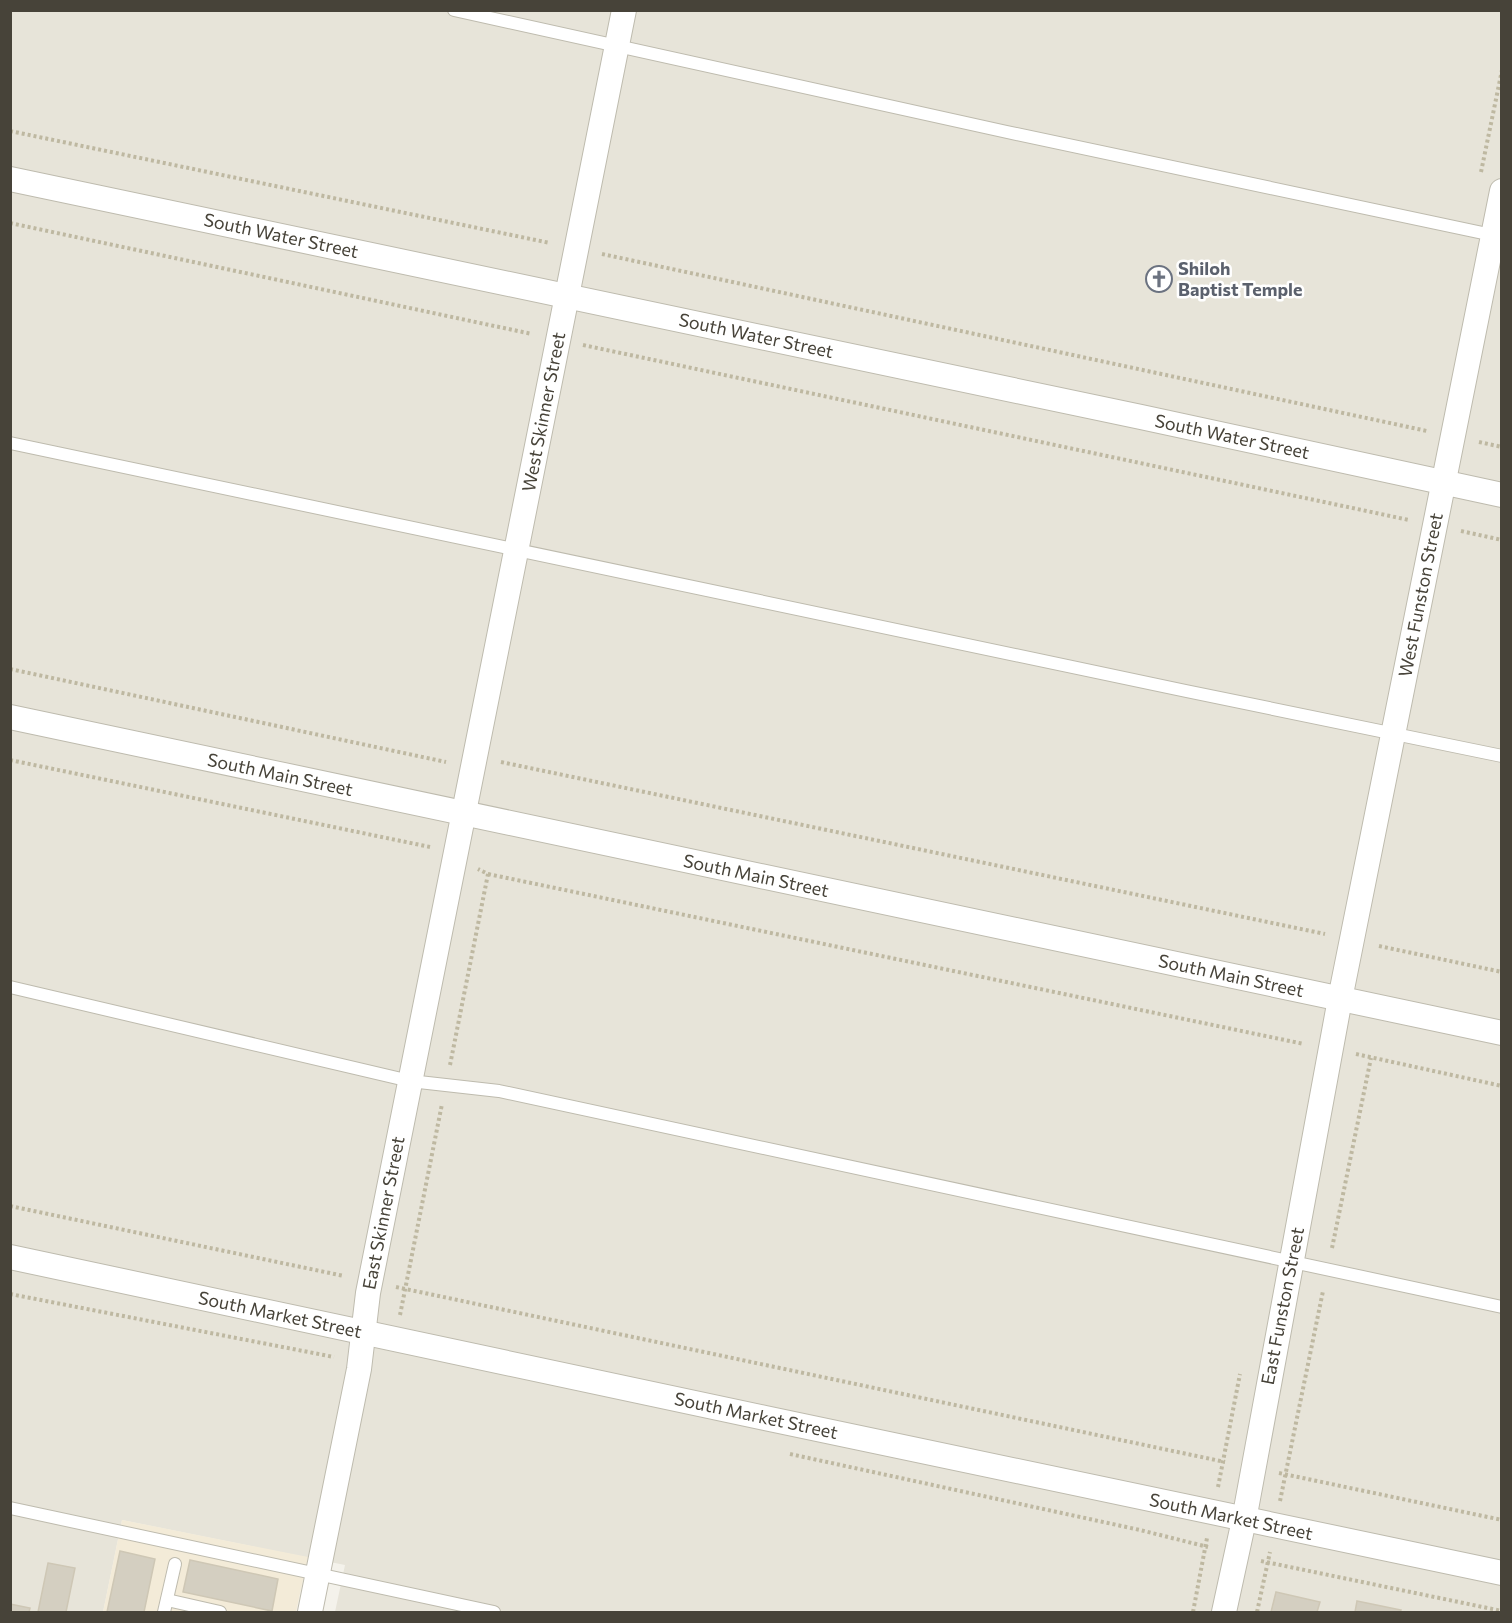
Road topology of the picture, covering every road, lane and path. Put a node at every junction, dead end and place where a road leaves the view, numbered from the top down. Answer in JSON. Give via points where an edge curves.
{"nodes":[{"id":1,"x":454,"y":10,"type":"edge"},
{"id":2,"x":624,"y":10,"type":"edge"},
{"id":3,"x":616,"y":46,"type":"junction"},
{"id":4,"x":10,"y":131,"type":"edge"},
{"id":5,"x":10,"y":179,"type":"edge"},
{"id":6,"x":1502,"y":191,"type":"edge"},
{"id":7,"x":10,"y":223,"type":"edge"},
{"id":8,"x":1497,"y":236,"type":"edge"},
{"id":9,"x":577,"y":248,"type":"junction"},
{"id":10,"x":567,"y":297,"type":"junction"},
{"id":11,"x":559,"y":340,"type":"junction"},
{"id":12,"x":1454,"y":436,"type":"junction"},
{"id":13,"x":10,"y":443,"type":"edge"},
{"id":14,"x":1502,"y":447,"type":"edge"},
{"id":15,"x":1444,"y":483,"type":"junction"},
{"id":16,"x":1502,"y":495,"type":"edge"},
{"id":17,"x":1436,"y":526,"type":"junction"},
{"id":18,"x":1502,"y":540,"type":"edge"},
{"id":19,"x":516,"y":550,"type":"junction"},
{"id":20,"x":10,"y":669,"type":"edge"},
{"id":21,"x":10,"y":717,"type":"edge"},
{"id":22,"x":1393,"y":734,"type":"junction"},
{"id":23,"x":475,"y":755,"type":"junction"},
{"id":24,"x":1502,"y":756,"type":"edge"},
{"id":25,"x":447,"y":762,"type":"dead end"},
{"id":26,"x":463,"y":814,"type":"junction"},
{"id":27,"x":488,"y":874,"type":"dead end"},
{"id":28,"x":1352,"y":940,"type":"junction"},
{"id":29,"x":1502,"y":972,"type":"edge"},
{"id":30,"x":10,"y":987,"type":"edge"},
{"id":31,"x":1340,"y":999,"type":"junction"},
{"id":32,"x":1502,"y":1033,"type":"edge"},
{"id":33,"x":1331,"y":1049,"type":"junction"},
{"id":34,"x":1371,"y":1058,"type":"junction"},
{"id":35,"x":410,"y":1081,"type":"junction"},
{"id":36,"x":1502,"y":1086,"type":"edge"},
{"id":37,"x":10,"y":1206,"type":"edge"},
{"id":38,"x":10,"y":1257,"type":"edge"},
{"id":39,"x":1292,"y":1261,"type":"junction"},
{"id":40,"x":1328,"y":1269,"type":"junction"},
{"id":41,"x":370,"y":1281,"type":"junction"},
{"id":42,"x":10,"y":1294,"type":"edge"},
{"id":43,"x":1502,"y":1307,"type":"edge"},
{"id":44,"x":364,"y":1332,"type":"junction"},
{"id":45,"x":360,"y":1362,"type":"junction"},
{"id":46,"x":788,"y":1454,"type":"dead end"},
{"id":47,"x":1253,"y":1468,"type":"junction"},
{"id":48,"x":1286,"y":1474,"type":"junction"},
{"id":49,"x":10,"y":1508,"type":"edge"},
{"id":50,"x":1244,"y":1520,"type":"junction"},
{"id":51,"x":1502,"y":1520,"type":"edge"},
{"id":52,"x":1275,"y":1526,"type":"junction"},
{"id":53,"x":1236,"y":1555,"type":"junction"},
{"id":54,"x":1268,"y":1563,"type":"junction"},
{"id":55,"x":175,"y":1564,"type":"dead end"},
{"id":56,"x":1502,"y":1573,"type":"edge"},
{"id":57,"x":317,"y":1574,"type":"junction"},
{"id":58,"x":166,"y":1606,"type":"edge"},
{"id":59,"x":1502,"y":1611,"type":"edge"},
{"id":60,"x":220,"y":1612,"type":"edge"},
{"id":61,"x":310,"y":1612,"type":"edge"},
{"id":62,"x":495,"y":1612,"type":"edge"},
{"id":63,"x":1224,"y":1612,"type":"edge"},
{"id":64,"x":1257,"y":1612,"type":"edge"}],
"edges":[{"from":1,"to":3,"type":"lane"},
{"from":2,"to":3,"type":"street","name":"West Skinner Street"},
{"from":3,"to":8,"type":"lane"},
{"from":3,"to":9,"type":"street","name":"West Skinner Street"},
{"from":4,"to":9,"type":"path"},
{"from":5,"to":10,"type":"street","name":"South Water Street"},
{"from":6,"to":8,"type":"street","name":"West Funston Street"},
{"from":7,"to":11,"type":"path"},
{"from":8,"to":12,"type":"street","name":"West Funston Street"},
{"from":9,"to":10,"type":"street","name":"West Skinner Street"},
{"from":9,"to":12,"type":"path"},
{"from":10,"to":11,"type":"street","name":"West Skinner Street"},
{"from":10,"to":15,"type":"street","name":"South Water Street"},
{"from":11,"to":17,"type":"path"},
{"from":11,"to":19,"type":"street","name":"West Skinner Street"},
{"from":12,"to":14,"type":"path"},
{"from":12,"to":15,"type":"street","name":"West Funston Street"},
{"from":13,"to":19,"type":"lane"},
{"from":15,"to":16,"type":"street","name":"South Water Street"},
{"from":15,"to":17,"type":"street","name":"West Funston Street"},
{"from":17,"to":18,"type":"path"},
{"from":17,"to":22,"type":"street","name":"West Funston Street"},
{"from":19,"to":22,"type":"lane"},
{"from":19,"to":23,"type":"street","name":"West Skinner Street"},
{"from":20,"to":25,"type":"path"},
{"from":21,"to":26,"type":"street","name":"South Main Street"},
{"from":22,"to":24,"type":"lane"},
{"from":22,"to":28,"type":"street","name":"West Funston Street"},
{"from":23,"to":26,"type":"street","name":"West Skinner Street"},
{"from":23,"to":28,"type":"path"},
{"from":26,"to":31,"type":"street","name":"South Main Street"},
{"from":26,"to":35,"type":"street","name":"East Skinner Street"},
{"from":27,"to":33,"type":"path"},
{"from":28,"to":29,"type":"path"},
{"from":28,"to":31,"type":"street","name":"West Funston Street"},
{"from":30,"to":35,"type":"lane"},
{"from":31,"to":32,"type":"street","name":"South Main Street"},
{"from":31,"to":33,"type":"street","name":"East Funston Street"},
{"from":33,"to":34,"type":"path"},
{"from":33,"to":39,"type":"street","name":"East Funston Street"},
{"from":34,"to":36,"type":"path"},
{"from":34,"to":40,"type":"path"},
{"from":35,"to":39,"type":"lane","via":[[499,1091]]},
{"from":35,"to":41,"type":"street","name":"East Skinner Street"},
{"from":37,"to":41,"type":"path"},
{"from":38,"to":44,"type":"street","name":"South Market Street"},
{"from":39,"to":40,"type":"lane"},
{"from":39,"to":47,"type":"street","name":"East Funston Street"},
{"from":40,"to":43,"type":"lane"},
{"from":40,"to":48,"type":"path"},
{"from":41,"to":44,"type":"street","name":"East Skinner Street"},
{"from":41,"to":47,"type":"path"},
{"from":42,"to":45,"type":"path"},
{"from":44,"to":45,"type":"street","name":"East Skinner Street"},
{"from":44,"to":50,"type":"street","name":"South Market Street"},
{"from":45,"to":57,"type":"street","name":"East Skinner Street"},
{"from":46,"to":53,"type":"path","via":[[1140,1530]]},
{"from":47,"to":48,"type":"path"},
{"from":47,"to":50,"type":"street","name":"East Funston Street"},
{"from":48,"to":51,"type":"path"},
{"from":48,"to":52,"type":"path"},
{"from":49,"to":57,"type":"lane"},
{"from":50,"to":52,"type":"street","name":"South Market Street"},
{"from":50,"to":53,"type":"street","name":"East Funston Street"},
{"from":52,"to":54,"type":"path"},
{"from":52,"to":56,"type":"street","name":"South Market Street"},
{"from":53,"to":54,"type":"path"},
{"from":53,"to":63,"type":"street","name":"East Funston Street"},
{"from":54,"to":59,"type":"path"},
{"from":54,"to":64,"type":"path"},
{"from":55,"to":58,"type":"lane"},
{"from":57,"to":61,"type":"street","name":"East Skinner Street"},
{"from":57,"to":62,"type":"lane"},
{"from":58,"to":60,"type":"lane"}]}
